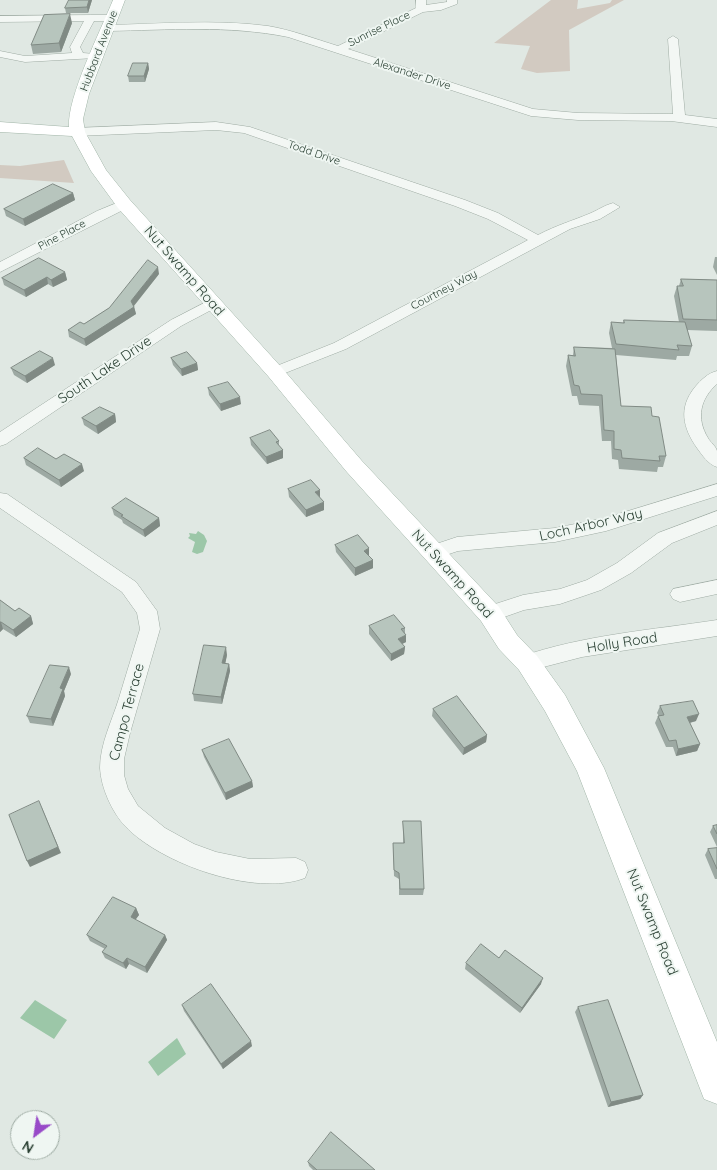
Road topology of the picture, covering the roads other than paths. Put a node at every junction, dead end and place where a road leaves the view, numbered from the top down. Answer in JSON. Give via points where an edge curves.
{"nodes":[{"id":1,"x":119,"y":0,"type":"edge"},
{"id":2,"x":452,"y":0,"type":"edge"},
{"id":3,"x":421,"y":4,"type":"edge"},
{"id":4,"x":91,"y":18,"type":"junction"},
{"id":5,"x":0,"y":19,"type":"edge"},
{"id":6,"x":108,"y":27,"type":"junction"},
{"id":7,"x":81,"y":36,"type":"junction"},
{"id":8,"x":672,"y":39,"type":"dead end"},
{"id":9,"x":338,"y":50,"type":"junction"},
{"id":10,"x":0,"y":54,"type":"edge"},
{"id":11,"x":79,"y":56,"type":"junction"},
{"id":12,"x":96,"y":56,"type":"junction"},
{"id":13,"x":679,"y":117,"type":"junction"},
{"id":14,"x":717,"y":124,"type":"edge"},
{"id":15,"x":0,"y":128,"type":"edge"},
{"id":16,"x":77,"y":132,"type":"junction"},
{"id":17,"x":124,"y":204,"type":"junction"},
{"id":18,"x":613,"y":207,"type":"dead end"},
{"id":19,"x":538,"y":240,"type":"junction"},
{"id":20,"x":0,"y":268,"type":"edge"},
{"id":21,"x":212,"y":304,"type":"junction"},
{"id":22,"x":275,"y":372,"type":"junction"},
{"id":23,"x":717,"y":376,"type":"edge"},
{"id":24,"x":0,"y":440,"type":"edge"},
{"id":25,"x":717,"y":460,"type":"edge"},
{"id":26,"x":717,"y":490,"type":"edge"},
{"id":27,"x":0,"y":499,"type":"edge"},
{"id":28,"x":642,"y":514,"type":"junction"},
{"id":29,"x":717,"y":518,"type":"edge"},
{"id":30,"x":664,"y":538,"type":"junction"},
{"id":31,"x":434,"y":552,"type":"junction"},
{"id":32,"x":717,"y":587,"type":"edge"},
{"id":33,"x":680,"y":594,"type":"dead end"},
{"id":34,"x":490,"y":614,"type":"junction"},
{"id":35,"x":717,"y":628,"type":"edge"},
{"id":36,"x":528,"y":663,"type":"junction"},
{"id":37,"x":296,"y":870,"type":"dead end"},
{"id":38,"x":717,"y":1086,"type":"edge"}],
"edges":[{"from":1,"to":6,"type":"main road","name":"Hubbard Avenue"},
{"from":2,"to":3,"type":"street","name":"Sunrise Place","via":[[452,4],[447,6]]},
{"from":3,"to":9,"type":"street","name":"Sunrise Place"},
{"from":4,"to":5,"type":"street"},
{"from":4,"to":6,"type":"street"},
{"from":4,"to":7,"type":"street"},
{"from":6,"to":7,"type":"street"},
{"from":6,"to":9,"type":"street","name":"Alexander Drive","via":[[268,29]]},
{"from":6,"to":12,"type":"main road","name":"Hubbard Avenue"},
{"from":7,"to":11,"type":"street","via":[[76,47]]},
{"from":8,"to":13,"type":"street"},
{"from":9,"to":13,"type":"street","name":"Alexander Drive","via":[[531,112],[572,117]]},
{"from":10,"to":11,"type":"street","via":[[26,59]]},
{"from":11,"to":12,"type":"street"},
{"from":12,"to":16,"type":"main road","name":"Hubbard Avenue","via":[[82,94],[76,119]]},
{"from":13,"to":14,"type":"street","name":"Alexander Drive"},
{"from":15,"to":16,"type":"main road"},
{"from":16,"to":17,"type":"main road","name":"Nut Swamp Road","via":[[99,171]]},
{"from":16,"to":19,"type":"street","name":"Todd Drive","via":[[216,126],[246,130],[460,203]]},
{"from":17,"to":20,"type":"street","name":"Pine Place"},
{"from":17,"to":21,"type":"main road","name":"Nut Swamp Road"},
{"from":18,"to":19,"type":"street","name":"Courtney Way"},
{"from":19,"to":22,"type":"street","name":"Courtney Way","via":[[340,346]]},
{"from":21,"to":22,"type":"main road","name":"Nut Swamp Road"},
{"from":21,"to":24,"type":"street","name":"South Lake Drive","via":[[176,323]]},
{"from":22,"to":31,"type":"main road","name":"Nut Swamp Road","via":[[354,466]]},
{"from":23,"to":25,"type":"street","via":[[697,396],[692,420],[698,438]]},
{"from":26,"to":28,"type":"street","name":"Loch Arbor Way"},
{"from":27,"to":37,"type":"street","name":"Campo Terrace","via":[[130,587],[147,611],[150,629],[115,744],[112,766],[116,790],[130,814],[157,836],[215,864],[261,872]]},
{"from":28,"to":30,"type":"street"},
{"from":28,"to":31,"type":"street","name":"Loch Arbor Way","via":[[555,535],[457,544]]},
{"from":29,"to":30,"type":"street"},
{"from":30,"to":34,"type":"street","via":[[624,568],[594,585]]},
{"from":31,"to":34,"type":"main road","name":"Nut Swamp Road"},
{"from":32,"to":33,"type":"street"},
{"from":34,"to":36,"type":"main road","name":"Nut Swamp Road","via":[[508,642]]},
{"from":35,"to":36,"type":"street","name":"Holly Road","via":[[582,649]]},
{"from":36,"to":38,"type":"main road","name":"Nut Swamp Road","via":[[555,703],[590,768]]}]}
